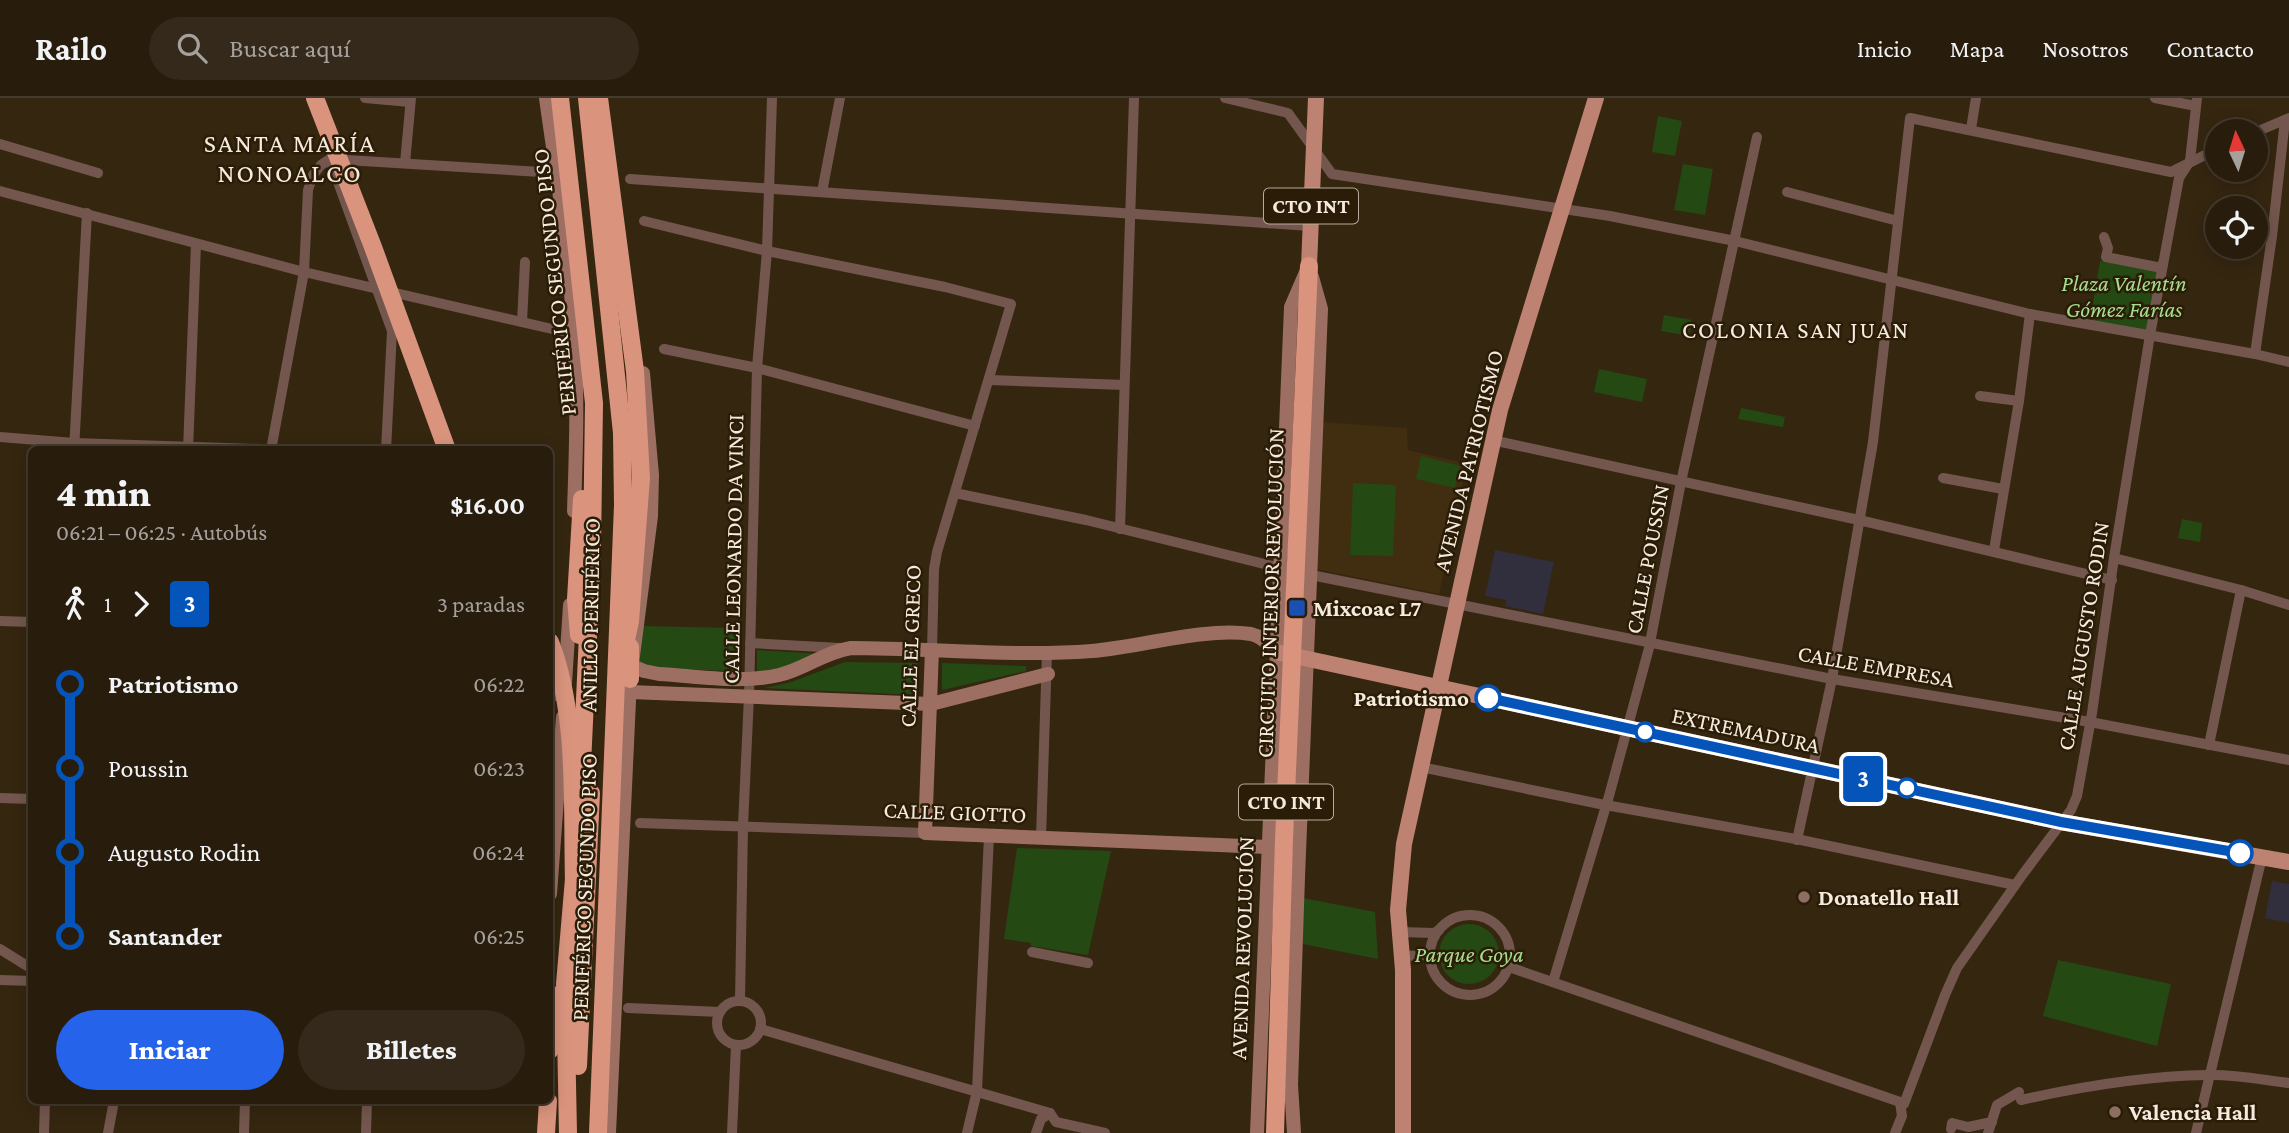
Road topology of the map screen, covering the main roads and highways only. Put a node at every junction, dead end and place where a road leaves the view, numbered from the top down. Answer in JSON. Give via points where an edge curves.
{"nodes":[{"id":1,"x":315,"y":98,"type":"edge"},
{"id":2,"x":581,"y":98,"type":"edge"},
{"id":3,"x":587,"y":98,"type":"edge"},
{"id":4,"x":599,"y":98,"type":"edge"},
{"id":5,"x":605,"y":98,"type":"edge"},
{"id":6,"x":1316,"y":98,"type":"edge"},
{"id":7,"x":1596,"y":98,"type":"edge"},
{"id":8,"x":558,"y":100,"type":"edge"},
{"id":9,"x":1309,"y":265,"type":"junction"},
{"id":10,"x":446,"y":446,"type":"edge"},
{"id":11,"x":932,"y":650,"type":"junction"},
{"id":12,"x":553,"y":651,"type":"edge"},
{"id":13,"x":1276,"y":652,"type":"junction"},
{"id":14,"x":1306,"y":659,"type":"junction"},
{"id":15,"x":1048,"y":674,"type":"road end"},
{"id":16,"x":627,"y":681,"type":"junction"},
{"id":17,"x":1438,"y":688,"type":"junction"},
{"id":18,"x":931,"y":704,"type":"junction"},
{"id":19,"x":553,"y":809,"type":"edge"},
{"id":20,"x":925,"y":833,"type":"joint"},
{"id":21,"x":1268,"y":847,"type":"junction"},
{"id":22,"x":2289,"y":862,"type":"edge"},
{"id":23,"x":574,"y":882,"type":"junction"},
{"id":24,"x":565,"y":984,"type":"junction"},
{"id":25,"x":553,"y":1018,"type":"edge"},
{"id":26,"x":613,"y":1053,"type":"junction"},
{"id":27,"x":541,"y":1104,"type":"edge"},
{"id":28,"x":548,"y":1104,"type":"edge"},
{"id":29,"x":540,"y":1133,"type":"edge"},
{"id":30,"x":547,"y":1133,"type":"edge"},
{"id":31,"x":568,"y":1133,"type":"edge"},
{"id":32,"x":575,"y":1133,"type":"edge"},
{"id":33,"x":590,"y":1133,"type":"edge"},
{"id":34,"x":598,"y":1133,"type":"edge"},
{"id":35,"x":609,"y":1133,"type":"edge"},
{"id":36,"x":620,"y":1133,"type":"edge"},
{"id":37,"x":1257,"y":1133,"type":"edge"},
{"id":38,"x":1275,"y":1133,"type":"edge"},
{"id":39,"x":1294,"y":1133,"type":"edge"},
{"id":40,"x":1403,"y":1133,"type":"edge"}],
"edges":[{"from":1,"to":10,"type":"highway","bridge":true},
{"from":2,"to":16,"type":"highway","name":"ANILLO PERIFÉRICO","via":[[616,431]]},
{"from":3,"to":34,"type":"highway","name":"PERIFÉRICO SEGUNDO PISO","bridge":true,"via":[[622,433],[623,505]]},
{"from":4,"to":16,"type":"highway","via":[[635,371],[641,478]]},
{"from":5,"to":16,"type":"main road","via":[[642,359],[652,475],[651,516]]},
{"from":6,"to":9,"type":"main road","name":"AVENIDA REVOLUCIÓN","number":"CTO INT"},
{"from":7,"to":17,"type":"main road","name":"AVENIDA PATRIOTISMO","via":[[1492,440]]},
{"from":8,"to":19,"type":"main road","via":[[557,173],[574,334],[577,435],[568,652]]},
{"from":8,"to":23,"type":"highway","name":"PERIFÉRICO SEGUNDO PISO","bridge":true,"via":[[585,433],[576,599],[583,746]]},
{"from":8,"to":32,"type":"highway","name":"ANILLO PERIFÉRICO","via":[[600,434],[597,678]]},
{"from":9,"to":13,"type":"main road","name":"AVENIDA REVOLUCIÓN","number":"CTO INT","via":[[1291,307]]},
{"from":9,"to":14,"type":"main road","name":"AVENIDA REVOLUCIÓN","number":"CTO INT","via":[[1321,309]]},
{"from":9,"to":38,"type":"highway","name":"CIRCUITO INTERIOR REVOLUCIÓN","number":"CTO INT","bridge":true},
{"from":11,"to":13,"type":"main road","via":[[1047,653],[1230,634],[1256,636]]},
{"from":11,"to":16,"type":"main road","via":[[851,648],[780,675],[749,678],[644,671]]},
{"from":11,"to":18,"type":"main road","name":"CALLE EL GRECO"},
{"from":12,"to":23,"type":"highway","bridge":true,"via":[[569,719]]},
{"from":13,"to":14,"type":"main road","name":"EXTREMADURA"},
{"from":13,"to":21,"type":"main road","name":"AVENIDA REVOLUCIÓN","number":"CTO INT"},
{"from":14,"to":17,"type":"main road","name":"EXTREMADURA"},
{"from":14,"to":39,"type":"main road","name":"AVENIDA REVOLUCIÓN","number":"CTO INT","via":[[1291,1085]]},
{"from":15,"to":18,"type":"main road"},
{"from":16,"to":18,"type":"main road","via":[[749,696]]},
{"from":16,"to":26,"type":"main road"},
{"from":16,"to":33,"type":"highway","name":"ANILLO PERIFÉRICO"},
{"from":17,"to":22,"type":"main road","name":"EXTREMADURA","via":[[2061,822]]},
{"from":17,"to":40,"type":"main road","name":"AVENIDA PATRIOTISMO","via":[[1402,856],[1398,910]]},
{"from":18,"to":20,"type":"main road","name":"CALLE EL GRECO"},
{"from":20,"to":21,"type":"main road","name":"CALLE GIOTTO"},
{"from":21,"to":37,"type":"main road","name":"AVENIDA REVOLUCIÓN","number":"CTO INT"},
{"from":23,"to":24,"type":"highway","name":"PERIFÉRICO SEGUNDO PISO"},
{"from":24,"to":25,"type":"highway"},
{"from":24,"to":31,"type":"highway","name":"PERIFÉRICO SEGUNDO PISO"},
{"from":26,"to":35,"type":"main road"},
{"from":26,"to":36,"type":"main road"},
{"from":27,"to":29,"type":"main road"},
{"from":28,"to":30,"type":"highway"}]}
